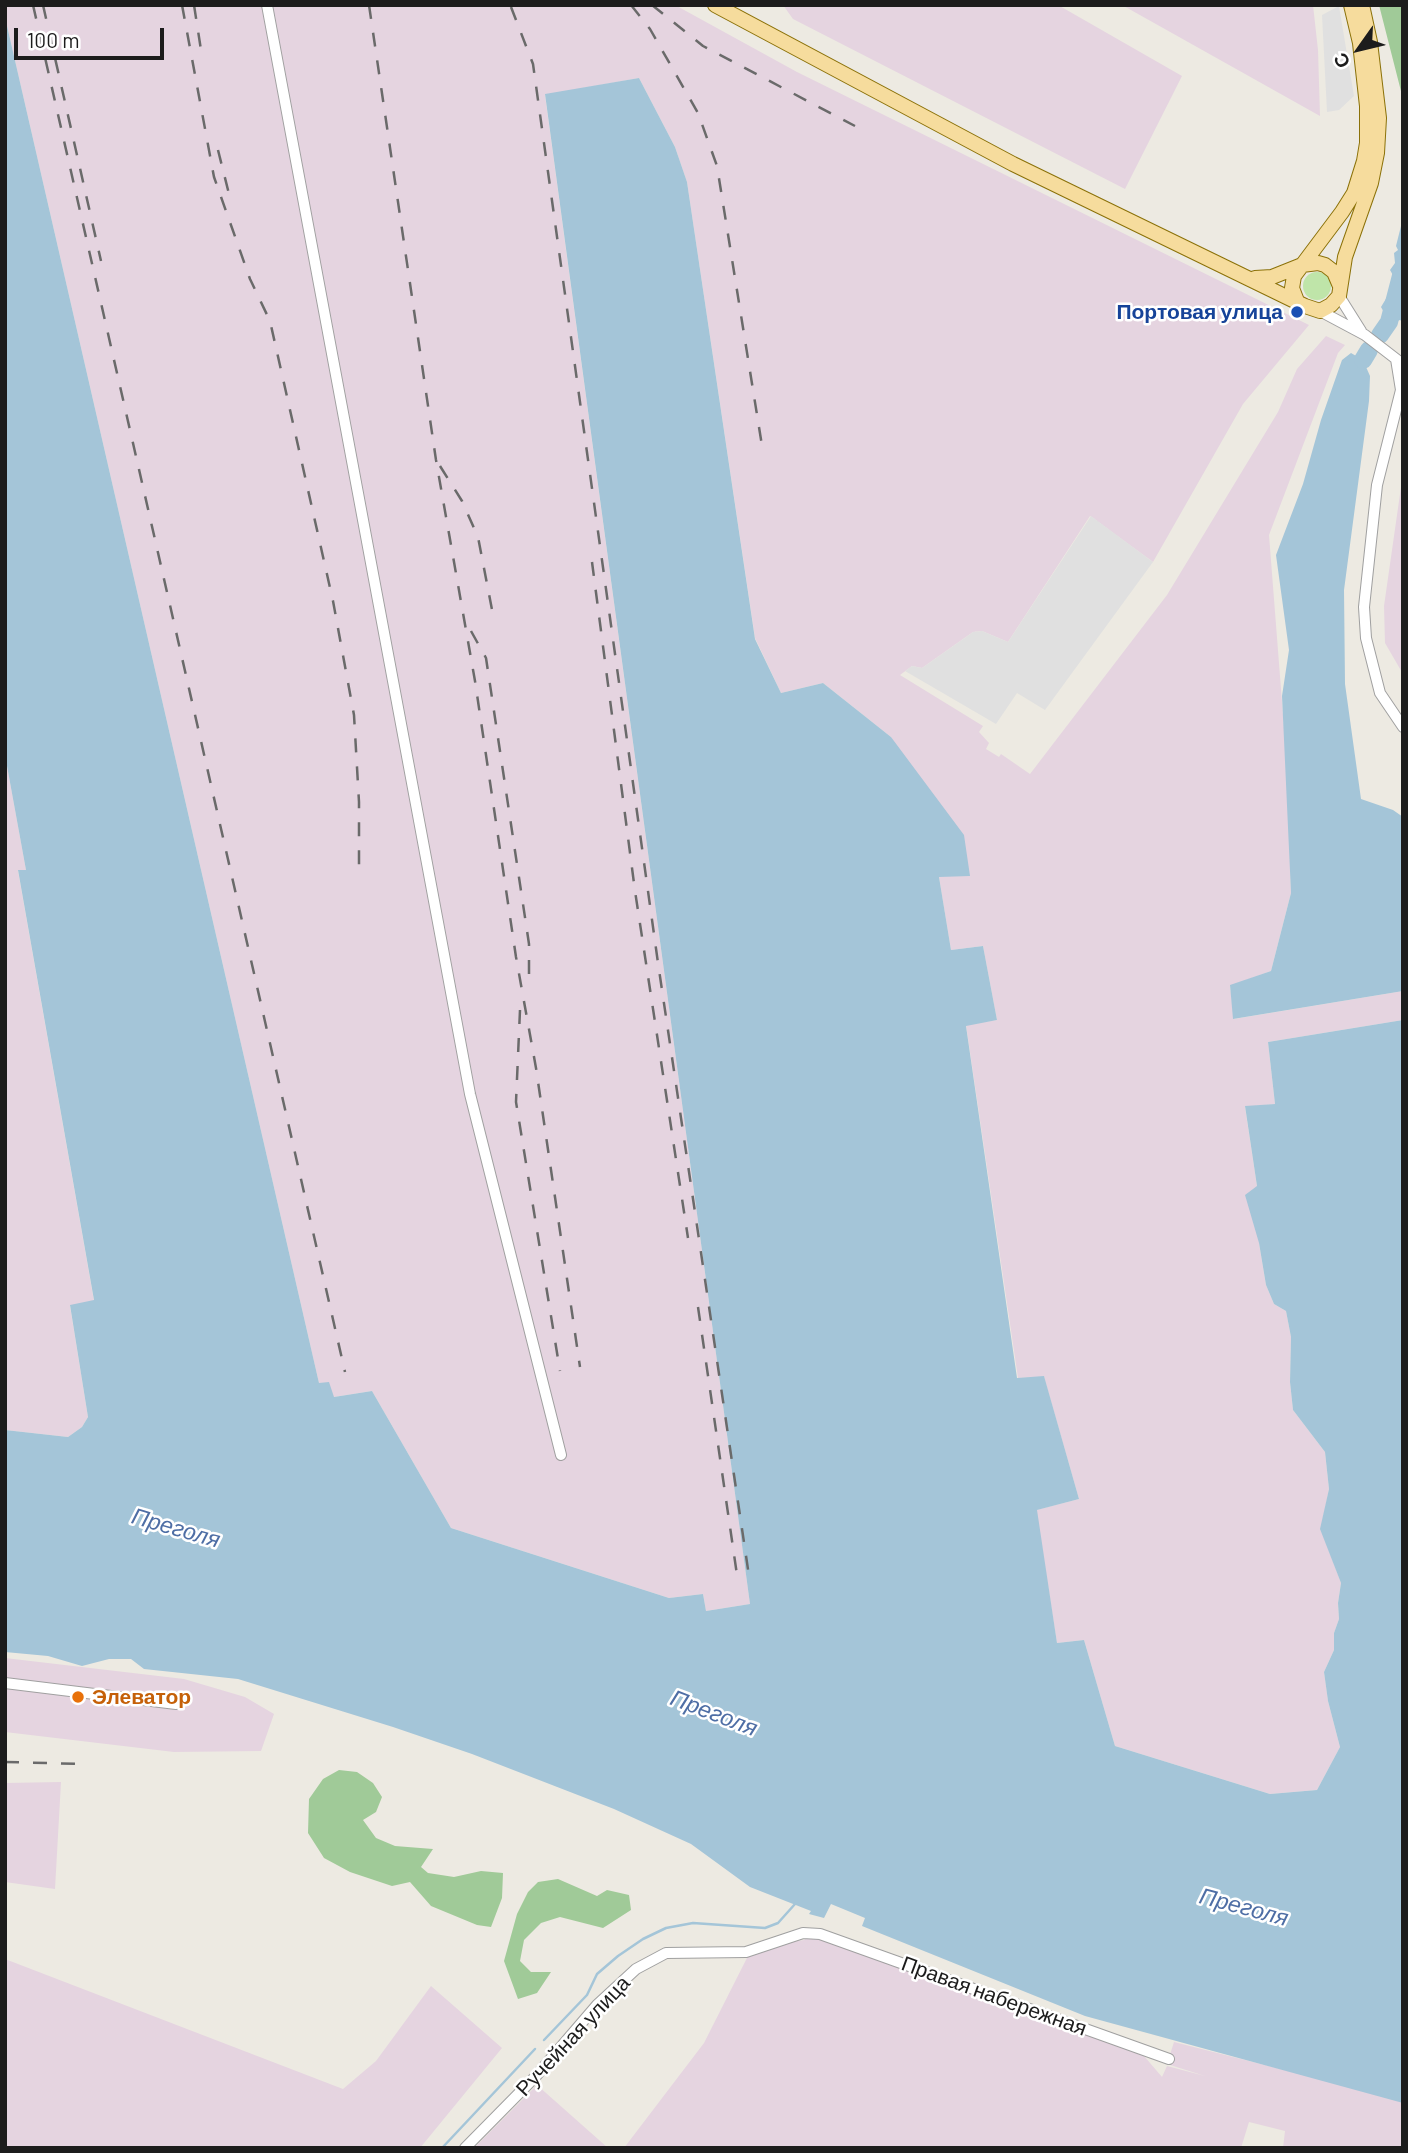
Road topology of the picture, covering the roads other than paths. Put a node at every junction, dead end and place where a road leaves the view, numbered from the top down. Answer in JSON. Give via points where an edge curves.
{"nodes":[{"id":1,"x":267,"y":5,"type":"edge"},
{"id":2,"x":715,"y":5,"type":"edge"},
{"id":3,"x":1351,"y":5,"type":"edge"},
{"id":4,"x":1362,"y":5,"type":"edge"},
{"id":5,"x":1302,"y":265,"type":"junction"},
{"id":6,"x":1250,"y":278,"type":"junction"},
{"id":7,"x":1340,"y":291,"type":"junction"},
{"id":8,"x":1297,"y":301,"type":"junction"},
{"id":9,"x":1320,"y":311,"type":"junction"},
{"id":10,"x":1365,"y":335,"type":"junction"},
{"id":11,"x":1399,"y":362,"type":"edge"},
{"id":12,"x":1403,"y":727,"type":"edge"},
{"id":13,"x":561,"y":1455,"type":"dead end"},
{"id":14,"x":5,"y":1683,"type":"edge"},
{"id":15,"x":176,"y":1703,"type":"dead end"},
{"id":16,"x":820,"y":1934,"type":"joint"},
{"id":17,"x":1169,"y":2059,"type":"dead end"},
{"id":18,"x":465,"y":2148,"type":"edge"}],
"edges":[{"from":1,"to":13,"type":"street","via":[[470,1094]]},
{"from":2,"to":6,"type":"main road","via":[[1013,164]]},
{"from":3,"to":5,"type":"main road","via":[[1367,106],[1364,161],[1354,192]]},
{"from":4,"to":7,"type":"main road","via":[[1377,92],[1379,138],[1371,183],[1345,257]]},
{"from":5,"to":6,"type":"main road","via":[[1272,278]]},
{"from":5,"to":7,"type":"main road","via":[[1325,265],[1334,272]]},
{"from":5,"to":8,"type":"main road","via":[[1292,284]]},
{"from":6,"to":8,"type":"main road"},
{"from":7,"to":9,"type":"main road","via":[[1331,305]]},
{"from":7,"to":10,"type":"street"},
{"from":8,"to":9,"type":"main road"},
{"from":9,"to":10,"type":"street"},
{"from":10,"to":11,"type":"street"},
{"from":11,"to":12,"type":"street","via":[[1401,390],[1377,485],[1364,607],[1366,638],[1380,693]]},
{"from":14,"to":15,"type":"street"},
{"from":16,"to":17,"type":"street","name":"Правая набережная"},
{"from":16,"to":18,"type":"street","name":"Ручейная улица","via":[[803,1933],[746,1952],[666,1953],[636,1969],[597,2004],[536,2076]]}]}
